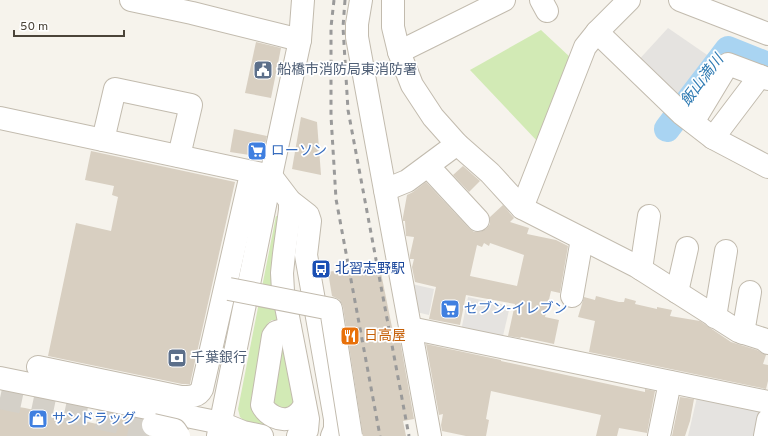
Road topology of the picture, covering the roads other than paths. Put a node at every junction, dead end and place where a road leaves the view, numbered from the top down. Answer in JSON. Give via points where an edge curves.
{"nodes":[{"id":1,"x":132,"y":0,"type":"edge"},
{"id":2,"x":303,"y":0,"type":"edge"},
{"id":3,"x":360,"y":0,"type":"edge"},
{"id":4,"x":393,"y":0,"type":"edge"},
{"id":5,"x":504,"y":0,"type":"edge"},
{"id":6,"x":629,"y":0,"type":"edge"},
{"id":7,"x":680,"y":0,"type":"edge"},
{"id":8,"x":194,"y":7,"type":"edge"},
{"id":9,"x":597,"y":32,"type":"junction"},
{"id":10,"x":768,"y":34,"type":"edge"},
{"id":11,"x":300,"y":40,"type":"junction"},
{"id":12,"x":399,"y":52,"type":"junction"},
{"id":13,"x":764,"y":78,"type":"edge"},
{"id":14,"x":683,"y":114,"type":"junction"},
{"id":15,"x":0,"y":118,"type":"edge"},
{"id":16,"x":713,"y":138,"type":"junction"},
{"id":17,"x":103,"y":140,"type":"junction"},
{"id":18,"x":457,"y":144,"type":"junction"},
{"id":19,"x":179,"y":156,"type":"junction"},
{"id":20,"x":428,"y":166,"type":"junction"},
{"id":21,"x":768,"y":167,"type":"edge"},
{"id":22,"x":271,"y":176,"type":"junction"},
{"id":23,"x":249,"y":183,"type":"dead end"},
{"id":24,"x":385,"y":190,"type":"junction"},
{"id":25,"x":290,"y":200,"type":"junction"},
{"id":26,"x":522,"y":208,"type":"junction"},
{"id":27,"x":649,"y":216,"type":"dead end"},
{"id":28,"x":478,"y":220,"type":"dead end"},
{"id":29,"x":582,"y":239,"type":"junction"},
{"id":30,"x":686,"y":248,"type":"dead end"},
{"id":31,"x":726,"y":251,"type":"dead end"},
{"id":32,"x":641,"y":269,"type":"junction"},
{"id":33,"x":229,"y":289,"type":"dead end"},
{"id":34,"x":677,"y":292,"type":"junction"},
{"id":35,"x":750,"y":292,"type":"dead end"},
{"id":36,"x":572,"y":296,"type":"dead end"},
{"id":37,"x":715,"y":317,"type":"junction"},
{"id":38,"x":290,"y":328,"type":"junction"},
{"id":39,"x":410,"y":328,"type":"junction"},
{"id":40,"x":743,"y":333,"type":"junction"},
{"id":41,"x":768,"y":343,"type":"edge"},
{"id":42,"x":38,"y":367,"type":"dead end"},
{"id":43,"x":0,"y":378,"type":"edge"},
{"id":44,"x":670,"y":382,"type":"junction"},
{"id":45,"x":768,"y":402,"type":"edge"},
{"id":46,"x":305,"y":405,"type":"junction"},
{"id":47,"x":768,"y":420,"type":"edge"},
{"id":48,"x":154,"y":425,"type":"dead end"},
{"id":49,"x":219,"y":429,"type":"edge"},
{"id":50,"x":179,"y":436,"type":"edge"},
{"id":51,"x":262,"y":436,"type":"edge"},
{"id":52,"x":298,"y":436,"type":"edge"},
{"id":53,"x":332,"y":436,"type":"edge"},
{"id":54,"x":351,"y":436,"type":"edge"},
{"id":55,"x":430,"y":436,"type":"edge"},
{"id":56,"x":659,"y":436,"type":"edge"},
{"id":57,"x":765,"y":436,"type":"edge"}],
"edges":[{"from":1,"to":8,"type":"street"},
{"from":2,"to":11,"type":"street"},
{"from":3,"to":24,"type":"street","via":[[357,37]]},
{"from":4,"to":12,"type":"street","via":[[393,27]]},
{"from":5,"to":12,"type":"street"},
{"from":6,"to":9,"type":"street"},
{"from":7,"to":10,"type":"street"},
{"from":8,"to":11,"type":"street"},
{"from":9,"to":14,"type":"street"},
{"from":9,"to":26,"type":"street","via":[[585,47]]},
{"from":11,"to":22,"type":"street"},
{"from":12,"to":18,"type":"street","via":[[412,85],[433,116]]},
{"from":13,"to":14,"type":"street","via":[[728,64]]},
{"from":13,"to":16,"type":"street"},
{"from":14,"to":16,"type":"street"},
{"from":15,"to":17,"type":"street"},
{"from":16,"to":21,"type":"street"},
{"from":17,"to":19,"type":"street"},
{"from":17,"to":19,"type":"street","via":[[115,89],[191,105]]},
{"from":18,"to":20,"type":"street"},
{"from":18,"to":26,"type":"street","via":[[490,173]]},
{"from":19,"to":22,"type":"street"},
{"from":20,"to":24,"type":"street","via":[[406,181]]},
{"from":20,"to":28,"type":"street"},
{"from":22,"to":25,"type":"street"},
{"from":22,"to":49,"type":"street"},
{"from":23,"to":42,"type":"street","via":[[200,393],[181,397]]},
{"from":24,"to":39,"type":"street"},
{"from":25,"to":38,"type":"street","via":[[282,273]]},
{"from":25,"to":53,"type":"street","via":[[308,215],[310,221],[306,255],[336,419]]},
{"from":26,"to":29,"type":"street"},
{"from":27,"to":32,"type":"street"},
{"from":29,"to":32,"type":"street"},
{"from":29,"to":36,"type":"street"},
{"from":30,"to":34,"type":"street"},
{"from":31,"to":37,"type":"street"},
{"from":32,"to":34,"type":"street"},
{"from":33,"to":54,"type":"street","bridge":true,"via":[[331,309]]},
{"from":34,"to":37,"type":"street"},
{"from":35,"to":40,"type":"street"},
{"from":37,"to":40,"type":"street"},
{"from":38,"to":46,"type":"street"},
{"from":38,"to":46,"type":"street","via":[[276,332],[273,336],[262,405],[265,412],[273,417],[291,418]]},
{"from":39,"to":44,"type":"street"},
{"from":39,"to":55,"type":"street"},
{"from":40,"to":41,"type":"street"},
{"from":43,"to":49,"type":"street"},
{"from":44,"to":45,"type":"street"},
{"from":44,"to":56,"type":"street"},
{"from":46,"to":52,"type":"street","via":[[307,430]]},
{"from":47,"to":57,"type":"street"},
{"from":48,"to":50,"type":"street","bridge":true,"via":[[175,430]]},
{"from":49,"to":51,"type":"street"}]}
